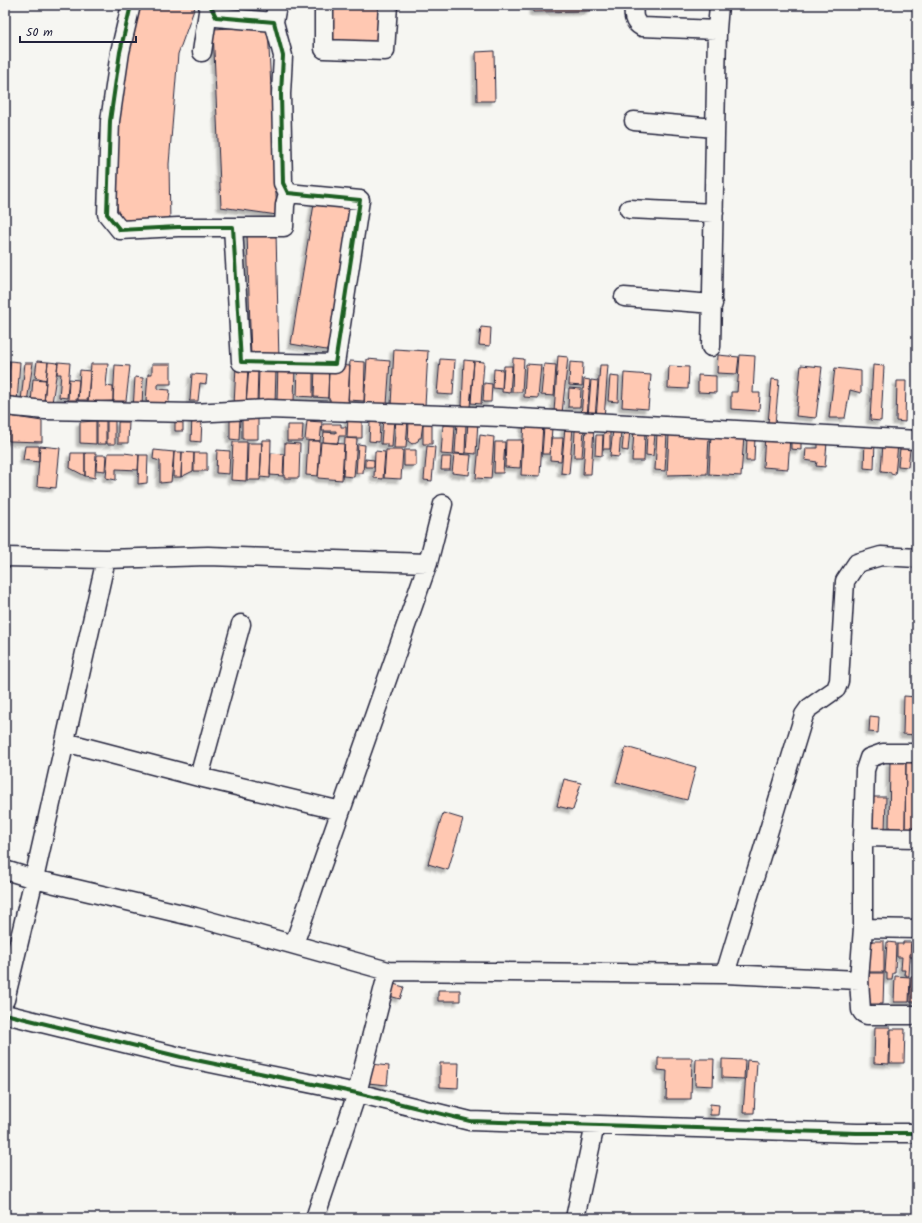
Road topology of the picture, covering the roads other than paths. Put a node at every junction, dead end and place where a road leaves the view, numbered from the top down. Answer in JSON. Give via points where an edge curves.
{"nodes":[{"id":1,"x":132,"y":5,"type":"edge"},
{"id":2,"x":210,"y":5,"type":"edge"},
{"id":3,"x":324,"y":5,"type":"edge"},
{"id":4,"x":388,"y":5,"type":"edge"},
{"id":5,"x":634,"y":5,"type":"edge"},
{"id":6,"x":719,"y":5,"type":"edge"},
{"id":7,"x":276,"y":13,"type":"edge"},
{"id":8,"x":717,"y":30,"type":"junction"},
{"id":9,"x":202,"y":52,"type":"dead end"},
{"id":10,"x":634,"y":121,"type":"dead end"},
{"id":11,"x":715,"y":128,"type":"junction"},
{"id":12,"x":288,"y":193,"type":"junction"},
{"id":13,"x":629,"y":209,"type":"dead end"},
{"id":14,"x":714,"y":213,"type":"junction"},
{"id":15,"x":233,"y":227,"type":"junction"},
{"id":16,"x":624,"y":296,"type":"dead end"},
{"id":17,"x":713,"y":304,"type":"junction"},
{"id":18,"x":711,"y":347,"type":"dead end"},
{"id":19,"x":5,"y":406,"type":"edge"},
{"id":20,"x":917,"y":440,"type":"edge"},
{"id":21,"x":443,"y":504,"type":"dead end"},
{"id":22,"x":5,"y":557,"type":"edge"},
{"id":23,"x":917,"y":558,"type":"edge"},
{"id":24,"x":106,"y":559,"type":"junction"},
{"id":25,"x":428,"y":563,"type":"junction"},
{"id":26,"x":241,"y":624,"type":"dead end"},
{"id":27,"x":64,"y":742,"type":"junction"},
{"id":28,"x":917,"y":753,"type":"edge"},
{"id":29,"x":199,"y":777,"type":"junction"},
{"id":30,"x":341,"y":811,"type":"junction"},
{"id":31,"x":863,"y":837,"type":"junction"},
{"id":32,"x":917,"y":838,"type":"edge"},
{"id":33,"x":5,"y":870,"type":"edge"},
{"id":34,"x":34,"y":878,"type":"junction"},
{"id":35,"x":863,"y":928,"type":"junction"},
{"id":36,"x":917,"y":929,"type":"edge"},
{"id":37,"x":294,"y":944,"type":"junction"},
{"id":38,"x":388,"y":971,"type":"junction"},
{"id":39,"x":725,"y":974,"type":"junction"},
{"id":40,"x":858,"y":980,"type":"junction"},
{"id":41,"x":5,"y":1000,"type":"edge"},
{"id":42,"x":5,"y":1014,"type":"edge"},
{"id":43,"x":917,"y":1015,"type":"edge"},
{"id":44,"x":357,"y":1093,"type":"junction"},
{"id":45,"x":595,"y":1125,"type":"junction"},
{"id":46,"x":917,"y":1132,"type":"edge"},
{"id":47,"x":315,"y":1218,"type":"edge"},
{"id":48,"x":575,"y":1218,"type":"edge"}],
"edges":[{"from":1,"to":15,"type":"street","via":[[120,52],[110,120],[107,214],[120,230]]},
{"from":2,"to":7,"type":"street","via":[[216,17]]},
{"from":2,"to":9,"type":"street"},
{"from":3,"to":4,"type":"street","via":[[324,49],[385,51]]},
{"from":5,"to":8,"type":"street","via":[[633,17],[642,27]]},
{"from":6,"to":8,"type":"street"},
{"from":7,"to":12,"type":"street","via":[[283,56],[283,183]]},
{"from":8,"to":11,"type":"street"},
{"from":10,"to":11,"type":"street"},
{"from":11,"to":14,"type":"street"},
{"from":12,"to":15,"type":"street","via":[[284,227]]},
{"from":12,"to":15,"type":"street","via":[[360,200],[335,364],[241,362]]},
{"from":13,"to":14,"type":"street"},
{"from":14,"to":17,"type":"street"},
{"from":16,"to":17,"type":"street"},
{"from":17,"to":18,"type":"street"},
{"from":19,"to":20,"type":"street","via":[[52,411],[192,413],[268,409],[486,417]]},
{"from":21,"to":25,"type":"street"},
{"from":22,"to":24,"type":"street"},
{"from":23,"to":39,"type":"street","via":[[881,556],[857,563],[845,581],[839,681],[832,693],[809,708],[804,715]]},
{"from":24,"to":25,"type":"street","via":[[208,556]]},
{"from":24,"to":27,"type":"street"},
{"from":25,"to":30,"type":"street"},
{"from":26,"to":29,"type":"street"},
{"from":27,"to":29,"type":"street"},
{"from":27,"to":34,"type":"street"},
{"from":28,"to":31,"type":"street","via":[[883,753],[869,758],[865,770]]},
{"from":29,"to":30,"type":"street"},
{"from":30,"to":37,"type":"street"},
{"from":31,"to":32,"type":"street"},
{"from":31,"to":35,"type":"street"},
{"from":33,"to":34,"type":"street"},
{"from":34,"to":37,"type":"street","via":[[196,917]]},
{"from":34,"to":41,"type":"street"},
{"from":35,"to":36,"type":"street"},
{"from":35,"to":40,"type":"street"},
{"from":37,"to":38,"type":"street"},
{"from":38,"to":39,"type":"street"},
{"from":38,"to":44,"type":"street"},
{"from":39,"to":40,"type":"street"},
{"from":40,"to":43,"type":"street","via":[[863,1013]]},
{"from":42,"to":44,"type":"street","via":[[181,1057]]},
{"from":44,"to":45,"type":"street","via":[[470,1121]]},
{"from":44,"to":47,"type":"street"},
{"from":45,"to":46,"type":"street","via":[[857,1133]]},
{"from":45,"to":48,"type":"street"}]}
